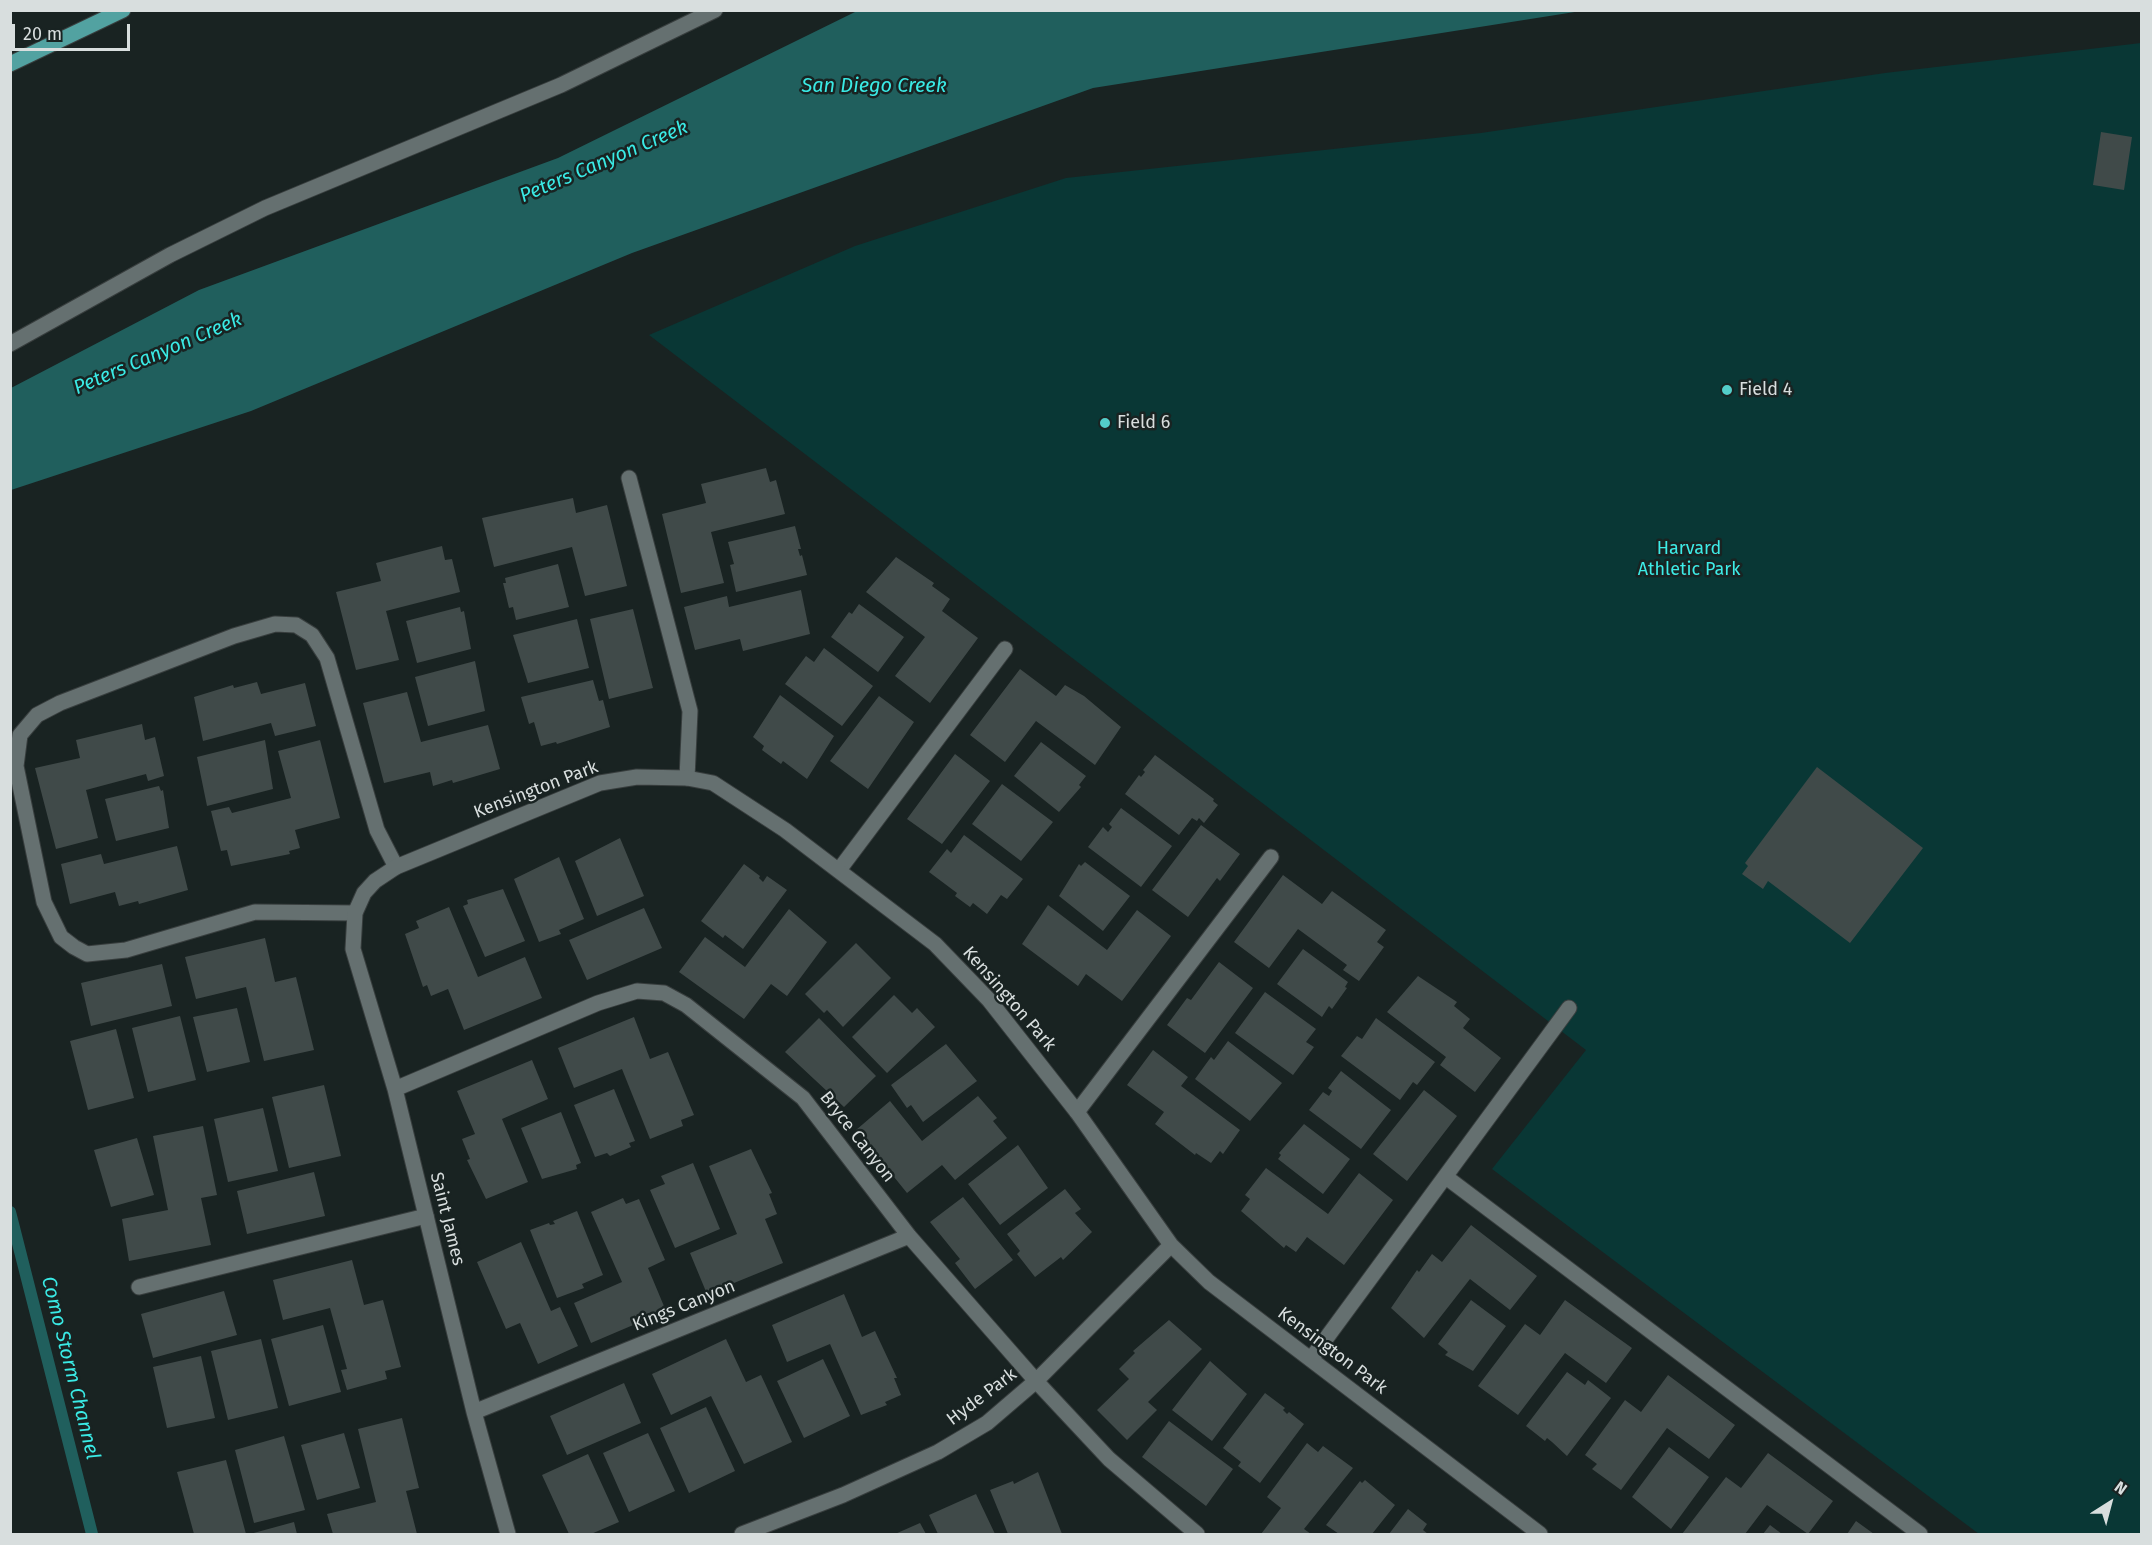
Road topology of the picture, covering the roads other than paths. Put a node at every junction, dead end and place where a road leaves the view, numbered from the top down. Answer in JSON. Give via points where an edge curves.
{"nodes":[{"id":1,"x":123,"y":10,"type":"edge"},
{"id":2,"x":715,"y":10,"type":"edge"},
{"id":3,"x":10,"y":64,"type":"edge"},
{"id":4,"x":10,"y":344,"type":"edge"},
{"id":5,"x":629,"y":478,"type":"dead end"},
{"id":6,"x":1005,"y":649,"type":"dead end"},
{"id":7,"x":687,"y":778,"type":"junction"},
{"id":8,"x":1271,"y":857,"type":"dead end"},
{"id":9,"x":396,"y":867,"type":"junction"},
{"id":10,"x":839,"y":870,"type":"junction"},
{"id":11,"x":355,"y":913,"type":"junction"},
{"id":12,"x":1569,"y":1008,"type":"dead end"},
{"id":13,"x":395,"y":1089,"type":"junction"},
{"id":14,"x":1077,"y":1112,"type":"junction"},
{"id":15,"x":1446,"y":1177,"type":"junction"},
{"id":16,"x":426,"y":1216,"type":"junction"},
{"id":17,"x":909,"y":1236,"type":"junction"},
{"id":18,"x":1171,"y":1245,"type":"junction"},
{"id":19,"x":139,"y":1287,"type":"dead end"},
{"id":20,"x":1311,"y":1359,"type":"junction"},
{"id":21,"x":1036,"y":1381,"type":"junction"},
{"id":22,"x":474,"y":1412,"type":"junction"},
{"id":23,"x":508,"y":1534,"type":"edge"},
{"id":24,"x":742,"y":1534,"type":"edge"},
{"id":25,"x":1196,"y":1534,"type":"edge"},
{"id":26,"x":1540,"y":1534,"type":"edge"},
{"id":27,"x":1920,"y":1534,"type":"edge"}],
"edges":[{"from":1,"to":3,"type":"main road"},
{"from":2,"to":4,"type":"street","via":[[561,85],[265,208],[170,255]]},
{"from":5,"to":7,"type":"street","via":[[690,711]]},
{"from":6,"to":10,"type":"street"},
{"from":7,"to":9,"type":"street","name":"Kensington Park","via":[[637,777],[600,783]]},
{"from":7,"to":10,"type":"street","name":"Kensington Park","via":[[713,783],[738,798]]},
{"from":8,"to":14,"type":"street"},
{"from":9,"to":11,"type":"street","name":"Kensington Park","via":[[364,893]]},
{"from":9,"to":11,"type":"street","via":[[378,831],[327,658],[312,635],[296,625],[275,624],[234,636],[60,703],[37,715],[20,735],[16,765],[44,902],[61,937],[87,954],[126,950],[255,912]]},
{"from":10,"to":14,"type":"street","name":"Kensington Park","via":[[935,944],[988,1000]]},
{"from":11,"to":13,"type":"street","name":"Saint James","via":[[353,949]]},
{"from":12,"to":15,"type":"street"},
{"from":13,"to":16,"type":"street","name":"Saint James"},
{"from":13,"to":17,"type":"street","name":"Bryce Canyon","via":[[598,1003],[637,991],[664,993],[686,1005],[802,1098]]},
{"from":14,"to":18,"type":"street","name":"Kensington Park"},
{"from":15,"to":20,"type":"street"},
{"from":15,"to":27,"type":"street"},
{"from":16,"to":19,"type":"street"},
{"from":16,"to":22,"type":"street","name":"Saint James"},
{"from":17,"to":21,"type":"street","name":"Bryce Canyon"},
{"from":17,"to":22,"type":"street","name":"Kings Canyon"},
{"from":18,"to":20,"type":"street","name":"Kensington Park","via":[[1209,1282]]},
{"from":18,"to":21,"type":"street","name":"Hyde Park"},
{"from":20,"to":26,"type":"street","name":"Kensington Park"},
{"from":21,"to":24,"type":"street","name":"Hyde Park","via":[[987,1423],[938,1452],[843,1495]]},
{"from":21,"to":25,"type":"street","name":"Bryce Canyon","via":[[1109,1459]]},
{"from":22,"to":23,"type":"street","name":"Saint James"}]}
